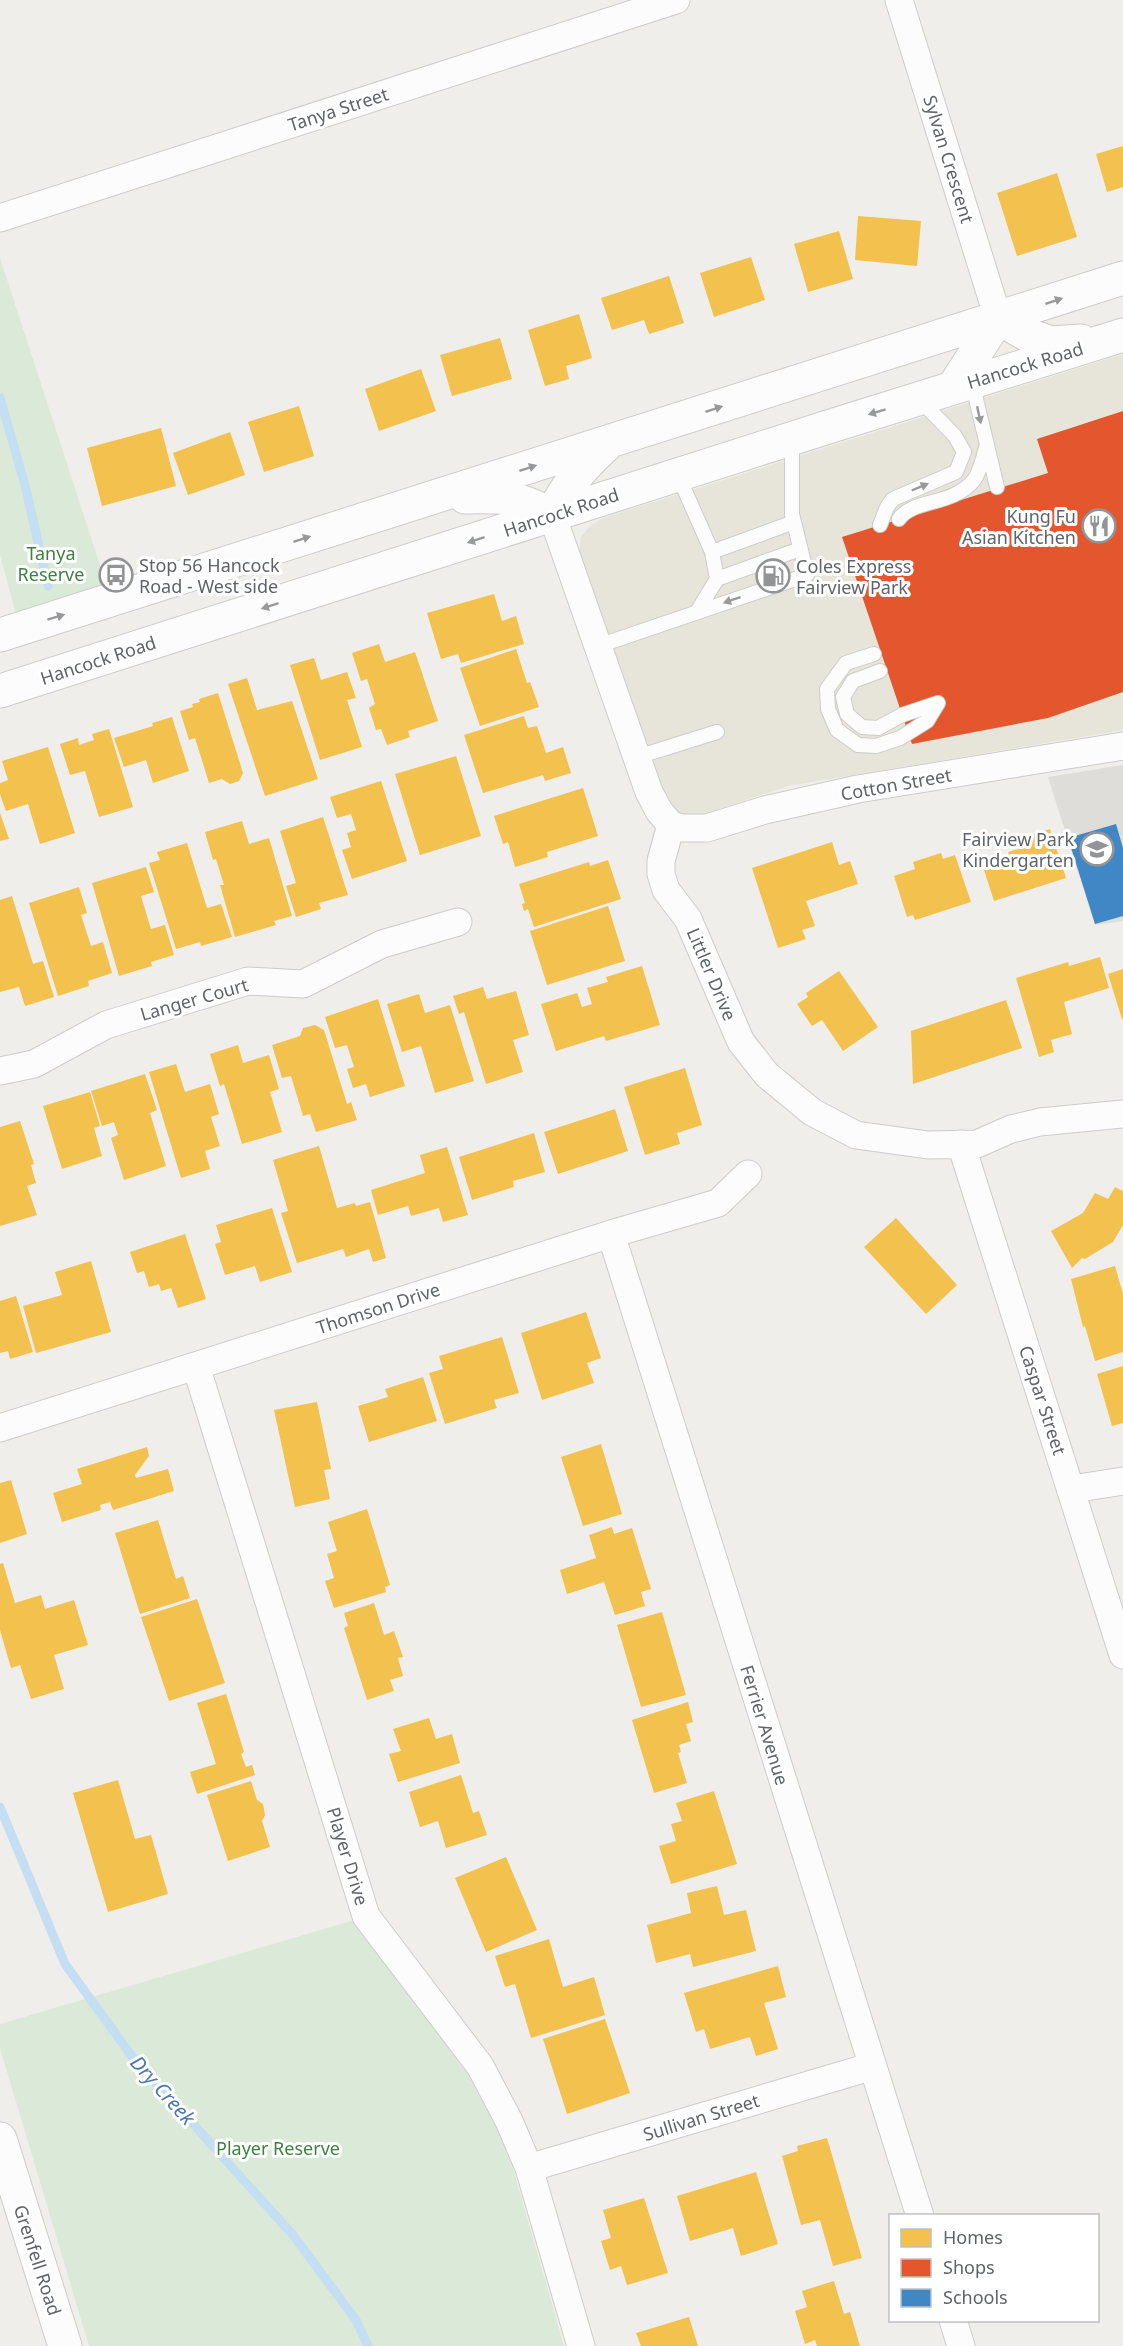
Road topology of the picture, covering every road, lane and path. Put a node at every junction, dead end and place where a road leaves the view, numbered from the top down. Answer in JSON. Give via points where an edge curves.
{"nodes":[{"id":1,"x":676,"y":0,"type":"edge"},
{"id":2,"x":899,"y":0,"type":"edge"},
{"id":3,"x":0,"y":218,"type":"edge"},
{"id":4,"x":1123,"y":279,"type":"edge"},
{"id":5,"x":998,"y":318,"type":"junction"},
{"id":6,"x":1115,"y":337,"type":"edge"},
{"id":7,"x":963,"y":385,"type":"junction"},
{"id":8,"x":919,"y":399,"type":"junction"},
{"id":9,"x":792,"y":439,"type":"junction"},
{"id":10,"x":609,"y":442,"type":"junction"},
{"id":11,"x":986,"y":448,"type":"junction"},
{"id":12,"x":678,"y":475,"type":"junction"},
{"id":13,"x":997,"y":487,"type":"dead end"},
{"id":14,"x":433,"y":498,"type":"junction"},
{"id":15,"x":552,"y":515,"type":"junction"},
{"id":16,"x":899,"y":519,"type":"dead end"},
{"id":17,"x":794,"y":522,"type":"junction"},
{"id":18,"x":880,"y":525,"type":"dead end"},
{"id":19,"x":800,"y":549,"type":"junction"},
{"id":20,"x":712,"y":552,"type":"junction"},
{"id":21,"x":717,"y":579,"type":"junction"},
{"id":22,"x":697,"y":612,"type":"junction"},
{"id":23,"x":0,"y":635,"type":"edge"},
{"id":24,"x":598,"y":646,"type":"junction"},
{"id":25,"x":874,"y":654,"type":"dead end"},
{"id":26,"x":880,"y":671,"type":"dead end"},
{"id":27,"x":0,"y":691,"type":"edge"},
{"id":28,"x":717,"y":732,"type":"dead end"},
{"id":29,"x":1123,"y":746,"type":"edge"},
{"id":30,"x":637,"y":757,"type":"junction"},
{"id":31,"x":671,"y":825,"type":"junction"},
{"id":32,"x":458,"y":922,"type":"dead end"},
{"id":33,"x":0,"y":1071,"type":"edge"},
{"id":34,"x":1123,"y":1114,"type":"edge"},
{"id":35,"x":961,"y":1144,"type":"junction"},
{"id":36,"x":748,"y":1174,"type":"dead end"},
{"id":37,"x":611,"y":1234,"type":"junction"},
{"id":38,"x":196,"y":1366,"type":"junction"},
{"id":39,"x":0,"y":1428,"type":"edge"},
{"id":40,"x":1123,"y":1481,"type":"edge"},
{"id":41,"x":1072,"y":1489,"type":"junction"},
{"id":42,"x":1123,"y":1655,"type":"edge"},
{"id":43,"x":873,"y":2066,"type":"junction"},
{"id":44,"x":0,"y":2139,"type":"edge"},
{"id":45,"x":529,"y":2168,"type":"junction"},
{"id":46,"x":919,"y":2214,"type":"edge"},
{"id":47,"x":954,"y":2322,"type":"edge"},
{"id":48,"x":65,"y":2346,"type":"edge"},
{"id":49,"x":580,"y":2346,"type":"edge"},
{"id":50,"x":961,"y":2346,"type":"edge"}],
"edges":[{"from":1,"to":3,"type":"street","name":"Tanya Street"},
{"from":2,"to":5,"type":"street","name":"Sylvan Crescent"},
{"from":5,"to":4,"type":"main road","one_way":true},
{"from":5,"to":6,"type":"main road","via":[[1051,343]]},
{"from":5,"to":7,"type":"main road"},
{"from":10,"to":5,"type":"main road","one_way":true},
{"from":6,"to":7,"type":"main road","name":"Hancock Road"},
{"from":7,"to":8,"type":"main road","name":"Hancock Road"},
{"from":7,"to":11,"type":"lane","one_way":true},
{"from":8,"to":9,"type":"main road","name":"Hancock Road","one_way":true},
{"from":18,"to":8,"type":"lane","one_way":true,"via":[[893,499],[957,472],[964,452],[956,436]]},
{"from":9,"to":12,"type":"main road","name":"Hancock Road"},
{"from":9,"to":17,"type":"lane"},
{"from":14,"to":10,"type":"main road","one_way":true},
{"from":10,"to":15,"type":"main road","via":[[569,483]]},
{"from":11,"to":13,"type":"lane"},
{"from":11,"to":16,"type":"lane","via":[[974,479],[953,497],[916,507]]},
{"from":12,"to":15,"type":"main road","name":"Hancock Road"},
{"from":12,"to":20,"type":"lane"},
{"from":14,"to":15,"type":"main road","via":[[510,497]]},
{"from":23,"to":14,"type":"main road","one_way":true},
{"from":15,"to":24,"type":"street"},
{"from":15,"to":27,"type":"main road","name":"Hancock Road","one_way":true},
{"from":17,"to":19,"type":"lane"},
{"from":17,"to":20,"type":"lane"},
{"from":19,"to":21,"type":"lane"},
{"from":19,"to":22,"type":"lane","one_way":true,"via":[[807,575]]},
{"from":20,"to":21,"type":"lane"},
{"from":21,"to":22,"type":"lane"},
{"from":22,"to":24,"type":"lane"},
{"from":24,"to":30,"type":"street"},
{"from":25,"to":26,"type":"lane","via":[[846,663],[827,689],[828,710],[837,730],[858,745],[876,746],[900,738],[927,721],[938,703],[878,728],[862,727],[847,714],[843,697],[854,681]]},
{"from":28,"to":30,"type":"lane"},
{"from":29,"to":31,"type":"street","name":"Cotton Street","via":[[858,789],[765,810],[708,828]]},
{"from":30,"to":31,"type":"street","via":[[649,792]]},
{"from":31,"to":35,"type":"street","name":"Littler Drive","via":[[661,861],[666,890],[688,919],[741,1042],[767,1075],[812,1112],[856,1135],[928,1145]]},
{"from":32,"to":33,"type":"street","name":"Langer Court","via":[[382,944],[303,984],[248,981],[106,1025],[34,1064]]},
{"from":34,"to":35,"type":"street","name":"Littler Drive","via":[[1040,1122],[1011,1129],[978,1144]]},
{"from":35,"to":41,"type":"street","name":"Caspar Street"},
{"from":36,"to":37,"type":"street","name":"Thomson Drive","via":[[718,1203]]},
{"from":37,"to":38,"type":"street","name":"Thomson Drive"},
{"from":37,"to":43,"type":"street","name":"Ferrier Avenue"},
{"from":38,"to":39,"type":"street","name":"Thomson Drive"},
{"from":38,"to":45,"type":"street","name":"Player Drive","via":[[366,1916],[480,2066],[510,2121]]},
{"from":40,"to":41,"type":"street"},
{"from":41,"to":42,"type":"street","name":"Caspar Street"},
{"from":43,"to":45,"type":"street","name":"Sullivan Street"},
{"from":43,"to":46,"type":"street","name":"Ferrier Avenue"},
{"from":44,"to":48,"type":"main road","name":"Grenfell Road"},
{"from":45,"to":49,"type":"street","name":"Player Drive"},
{"from":47,"to":50,"type":"street"}]}
